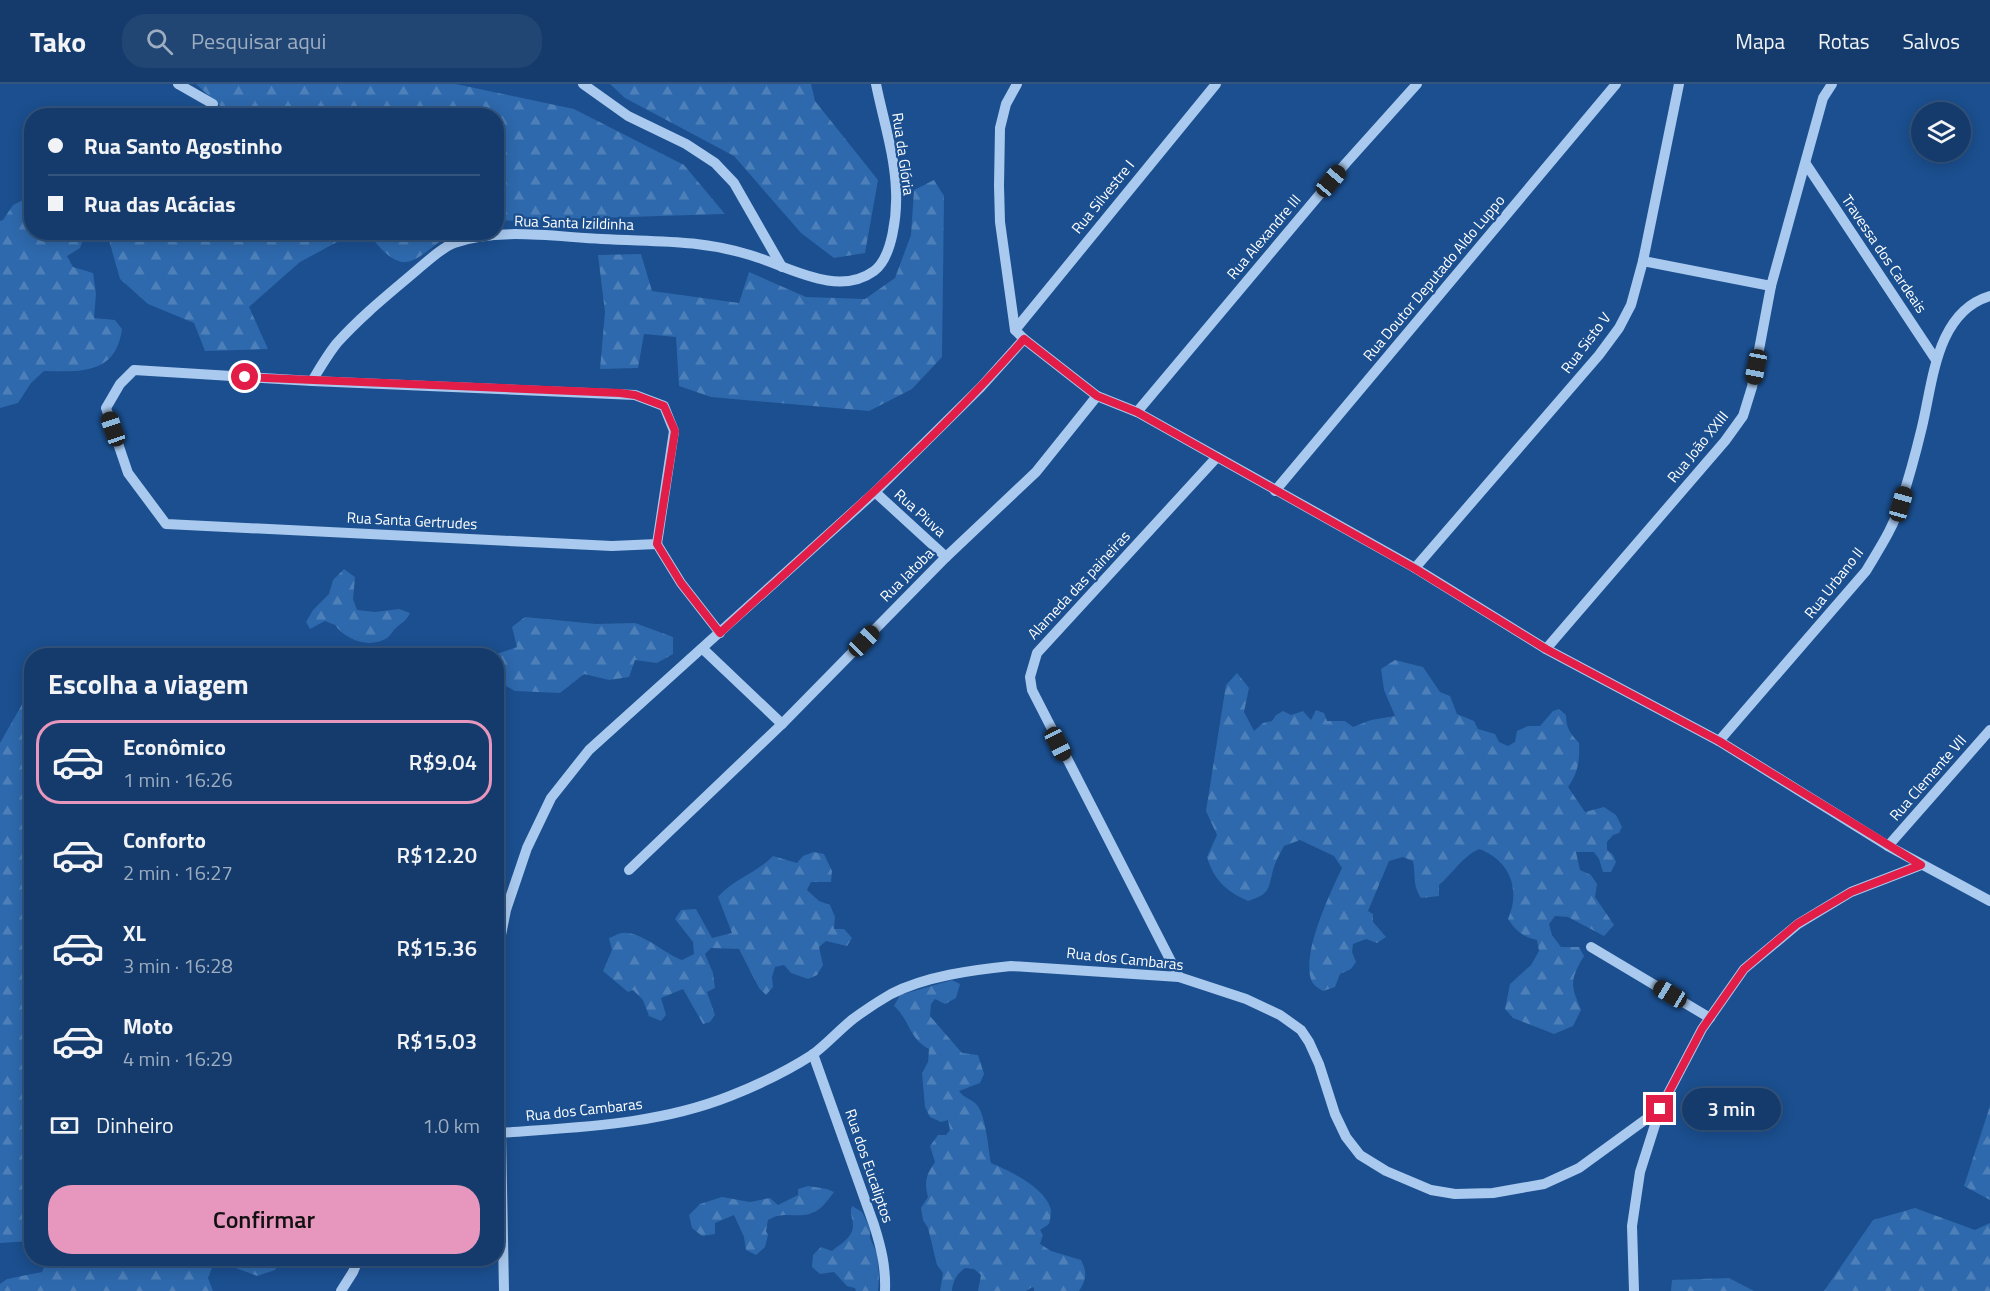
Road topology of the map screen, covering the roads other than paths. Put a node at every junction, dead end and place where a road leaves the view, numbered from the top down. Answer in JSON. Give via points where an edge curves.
{"nodes":[{"id":1,"x":178,"y":84,"type":"edge"},
{"id":2,"x":583,"y":84,"type":"edge"},
{"id":3,"x":876,"y":84,"type":"edge"},
{"id":4,"x":1017,"y":84,"type":"edge"},
{"id":5,"x":1216,"y":84,"type":"edge"},
{"id":6,"x":1417,"y":84,"type":"edge"},
{"id":7,"x":1616,"y":84,"type":"edge"},
{"id":8,"x":1679,"y":84,"type":"edge"},
{"id":9,"x":1832,"y":84,"type":"edge"},
{"id":10,"x":213,"y":104,"type":"dead end"},
{"id":11,"x":1806,"y":164,"type":"junction"},
{"id":12,"x":504,"y":235,"type":"edge"},
{"id":13,"x":466,"y":240,"type":"edge"},
{"id":14,"x":1643,"y":261,"type":"junction"},
{"id":15,"x":782,"y":267,"type":"junction"},
{"id":16,"x":1771,"y":286,"type":"junction"},
{"id":17,"x":1990,"y":296,"type":"edge"},
{"id":18,"x":1015,"y":330,"type":"junction"},
{"id":19,"x":1024,"y":339,"type":"junction"},
{"id":20,"x":1936,"y":360,"type":"junction"},
{"id":21,"x":312,"y":381,"type":"junction"},
{"id":22,"x":1097,"y":396,"type":"junction"},
{"id":23,"x":1137,"y":412,"type":"junction"},
{"id":24,"x":1217,"y":457,"type":"junction"},
{"id":25,"x":1275,"y":491,"type":"junction"},
{"id":26,"x":874,"y":492,"type":"junction"},
{"id":27,"x":657,"y":544,"type":"junction"},
{"id":28,"x":946,"y":557,"type":"junction"},
{"id":29,"x":1414,"y":568,"type":"junction"},
{"id":30,"x":720,"y":633,"type":"junction"},
{"id":31,"x":703,"y":649,"type":"junction"},
{"id":32,"x":1546,"y":649,"type":"junction"},
{"id":33,"x":782,"y":724,"type":"junction"},
{"id":34,"x":1990,"y":730,"type":"edge"},
{"id":35,"x":1719,"y":741,"type":"junction"},
{"id":36,"x":1888,"y":846,"type":"junction"},
{"id":37,"x":1921,"y":865,"type":"junction"},
{"id":38,"x":629,"y":870,"type":"dead end"},
{"id":39,"x":504,"y":901,"type":"edge"},
{"id":40,"x":1990,"y":902,"type":"edge"},
{"id":41,"x":1591,"y":947,"type":"dead end"},
{"id":42,"x":1179,"y":977,"type":"junction"},
{"id":43,"x":1710,"y":1018,"type":"junction"},
{"id":44,"x":813,"y":1054,"type":"junction"},
{"id":45,"x":1660,"y":1109,"type":"junction"},
{"id":46,"x":504,"y":1133,"type":"edge"},
{"id":47,"x":355,"y":1266,"type":"edge"},
{"id":48,"x":504,"y":1266,"type":"edge"},
{"id":49,"x":341,"y":1291,"type":"edge"},
{"id":50,"x":504,"y":1291,"type":"edge"},
{"id":51,"x":885,"y":1291,"type":"edge"},
{"id":52,"x":1634,"y":1291,"type":"edge"}],
"edges":[{"from":1,"to":10,"type":"street"},
{"from":2,"to":15,"type":"street","via":[[628,116],[715,163],[734,183]]},
{"from":3,"to":15,"type":"street","name":"Rua da Glória","via":[[896,191],[890,248],[884,262],[874,272],[841,282]]},
{"from":4,"to":18,"type":"street","via":[[1006,104],[1000,128],[999,186]]},
{"from":5,"to":18,"type":"street","name":"Rua Silvestre I"},
{"from":6,"to":23,"type":"street","name":"Rua Alexandre III"},
{"from":7,"to":25,"type":"street","name":"Rua Doutor Deputado Aldo Luppo"},
{"from":8,"to":14,"type":"street","name":"Rua Sisto V"},
{"from":9,"to":11,"type":"street","name":"Rua João XXIII","via":[[1823,98]]},
{"from":11,"to":16,"type":"street","name":"Rua João XXIII"},
{"from":11,"to":20,"type":"street","name":"Travessa dos Cardeais"},
{"from":12,"to":15,"type":"street","name":"Rua Santa Izildinha","via":[[669,240],[711,245]]},
{"from":13,"to":21,"type":"street","name":"Rua Santa Izildinha","via":[[431,258],[374,306],[337,344]]},
{"from":14,"to":16,"type":"street"},
{"from":14,"to":29,"type":"street","name":"Rua Sisto V","via":[[1631,305],[1599,355]]},
{"from":16,"to":32,"type":"street","name":"Rua João XXIII","via":[[1743,416]]},
{"from":17,"to":20,"type":"street","name":"Rua Urbano II","via":[[1960,314]]},
{"from":18,"to":19,"type":"street"},
{"from":19,"to":22,"type":"street"},
{"from":19,"to":26,"type":"street"},
{"from":20,"to":35,"type":"street","name":"Rua Urbano II","via":[[1901,504],[1884,541],[1866,571]]},
{"from":21,"to":27,"type":"street","via":[[620,393],[664,406],[675,431]]},
{"from":21,"to":27,"type":"street","name":"Rua Santa Gertrudes","via":[[134,370],[106,408],[128,473],[166,524],[600,546]]},
{"from":22,"to":23,"type":"street"},
{"from":22,"to":28,"type":"street","name":"Rua Jatoba","via":[[1036,472]]},
{"from":23,"to":24,"type":"street"},
{"from":24,"to":25,"type":"street"},
{"from":24,"to":42,"type":"street","name":"Alameda das paineiras","via":[[1037,653],[1030,677],[1032,690],[1058,744]]},
{"from":25,"to":29,"type":"street"},
{"from":26,"to":28,"type":"street","name":"Rua Piuva"},
{"from":26,"to":30,"type":"street"},
{"from":27,"to":30,"type":"street"},
{"from":28,"to":33,"type":"street","name":"Rua Jatoba"},
{"from":29,"to":32,"type":"street"},
{"from":30,"to":31,"type":"street"},
{"from":31,"to":33,"type":"street"},
{"from":31,"to":39,"type":"street","via":[[589,750],[556,791]]},
{"from":32,"to":35,"type":"street"},
{"from":33,"to":38,"type":"street","name":"Rua Jatoba"},
{"from":34,"to":36,"type":"street","name":"Rua Clemente VII"},
{"from":35,"to":36,"type":"street"},
{"from":36,"to":37,"type":"street"},
{"from":37,"to":40,"type":"street"},
{"from":37,"to":43,"type":"street","via":[[1851,892],[1797,924],[1744,969]]},
{"from":41,"to":43,"type":"street"},
{"from":42,"to":44,"type":"street","name":"Rua dos Cambaras","via":[[1033,966],[985,968],[892,993],[854,1018]]},
{"from":42,"to":45,"type":"street","name":"Rua dos Cambaras","via":[[1246,999],[1301,1030],[1318,1064],[1335,1114],[1360,1155],[1431,1190],[1492,1193],[1544,1184],[1579,1168]]},
{"from":43,"to":45,"type":"street"},
{"from":44,"to":46,"type":"street","name":"Rua dos Cambaras","via":[[732,1096],[708,1104],[633,1122]]},
{"from":44,"to":51,"type":"street","name":"Rua dos Eucaliptos","via":[[880,1243]]},
{"from":45,"to":52,"type":"street","via":[[1640,1172],[1632,1226]]},
{"from":47,"to":49,"type":"street"},
{"from":48,"to":50,"type":"street"}]}
